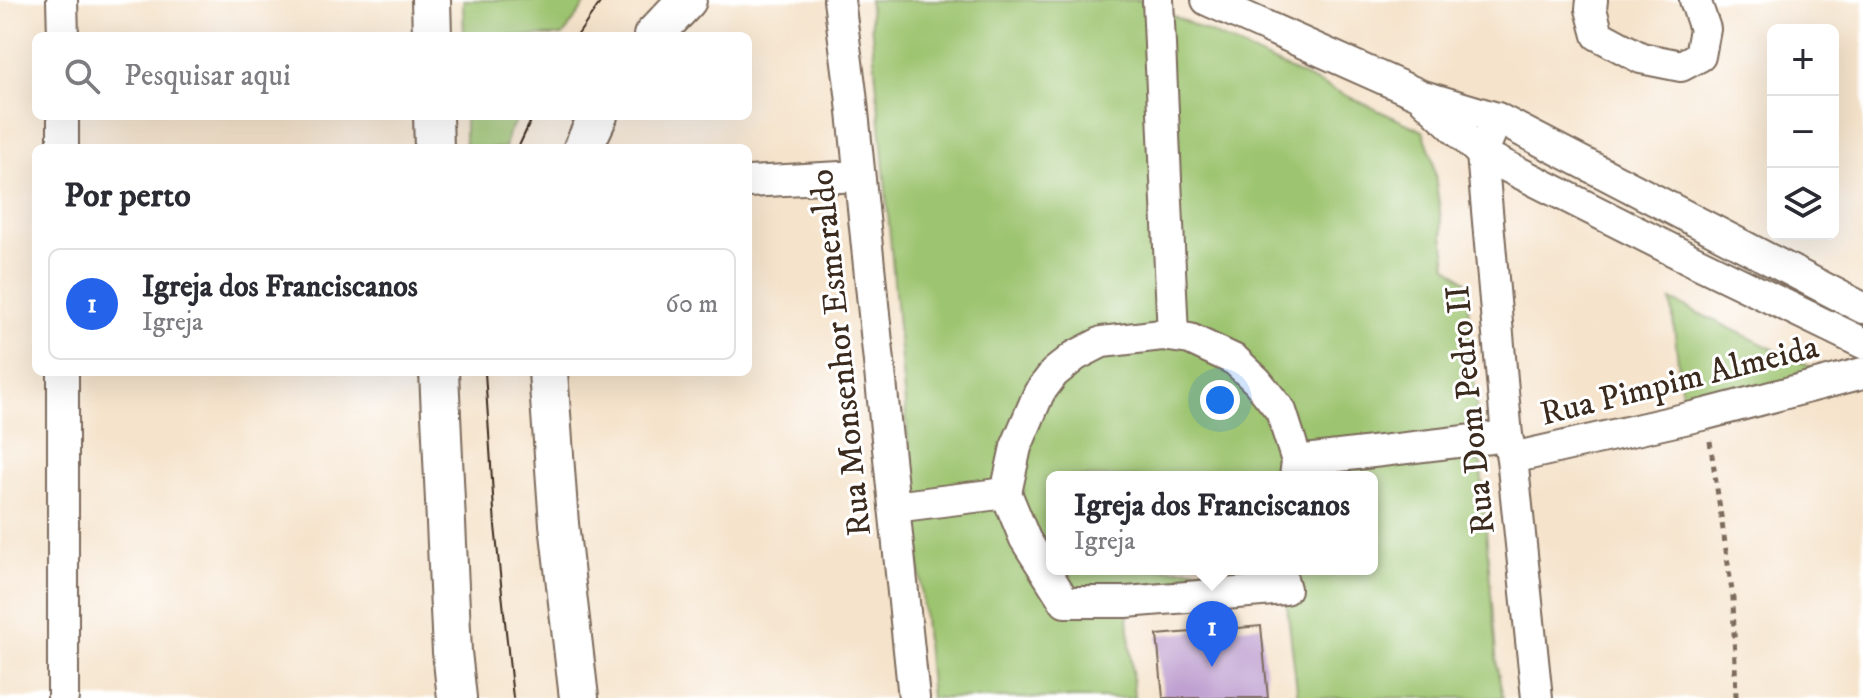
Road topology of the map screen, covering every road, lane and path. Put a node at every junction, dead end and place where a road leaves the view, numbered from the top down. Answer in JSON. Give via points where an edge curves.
{"nodes":[{"id":1,"x":62,"y":0,"type":"edge"},
{"id":2,"x":431,"y":0,"type":"edge"},
{"id":3,"x":687,"y":0,"type":"edge"},
{"id":4,"x":839,"y":0,"type":"edge"},
{"id":5,"x":1158,"y":0,"type":"edge"},
{"id":6,"x":1207,"y":0,"type":"edge"},
{"id":7,"x":1592,"y":0,"type":"edge"},
{"id":8,"x":1695,"y":0,"type":"edge"},
{"id":9,"x":63,"y":32,"type":"edge"},
{"id":10,"x":432,"y":32,"type":"edge"},
{"id":11,"x":657,"y":32,"type":"edge"},
{"id":12,"x":1420,"y":95,"type":"junction"},
{"id":13,"x":1497,"y":118,"type":"junction"},
{"id":14,"x":63,"y":120,"type":"edge"},
{"id":15,"x":433,"y":120,"type":"edge"},
{"id":16,"x":596,"y":120,"type":"edge"},
{"id":17,"x":63,"y":144,"type":"edge"},
{"id":18,"x":434,"y":144,"type":"edge"},
{"id":19,"x":585,"y":144,"type":"edge"},
{"id":20,"x":1482,"y":154,"type":"junction"},
{"id":21,"x":859,"y":176,"type":"junction"},
{"id":22,"x":752,"y":182,"type":"edge"},
{"id":23,"x":1863,"y":308,"type":"edge"},
{"id":24,"x":1173,"y":336,"type":"junction"},
{"id":25,"x":1863,"y":343,"type":"edge"},
{"id":26,"x":1863,"y":373,"type":"edge"},
{"id":27,"x":63,"y":376,"type":"edge"},
{"id":28,"x":439,"y":376,"type":"edge"},
{"id":29,"x":548,"y":376,"type":"edge"},
{"id":30,"x":1706,"y":414,"type":"junction"},
{"id":31,"x":1510,"y":447,"type":"junction"},
{"id":32,"x":1296,"y":469,"type":"edge"},
{"id":33,"x":1006,"y":493,"type":"junction"},
{"id":34,"x":894,"y":507,"type":"junction"},
{"id":35,"x":1046,"y":572,"type":"edge"},
{"id":36,"x":1048,"y":575,"type":"edge"},
{"id":37,"x":1281,"y":575,"type":"edge"},
{"id":38,"x":63,"y":698,"type":"edge"},
{"id":39,"x":457,"y":698,"type":"edge"},
{"id":40,"x":579,"y":698,"type":"edge"},
{"id":41,"x":914,"y":698,"type":"edge"},
{"id":42,"x":1537,"y":698,"type":"edge"},
{"id":43,"x":1736,"y":698,"type":"edge"}],
"edges":[{"from":1,"to":9,"type":"street"},
{"from":2,"to":10,"type":"main road"},
{"from":3,"to":11,"type":"main road"},
{"from":4,"to":21,"type":"street","name":"Rua Monsenhor Esmeraldo"},
{"from":5,"to":24,"type":"street"},
{"from":6,"to":12,"type":"street"},
{"from":7,"to":8,"type":"street","via":[[1598,35],[1641,58],[1681,66],[1700,56],[1705,29]]},
{"from":12,"to":13,"type":"street"},
{"from":12,"to":20,"type":"street"},
{"from":13,"to":20,"type":"street","name":"Rua Dom Pedro II"},
{"from":13,"to":23,"type":"street"},
{"from":14,"to":17,"type":"street"},
{"from":15,"to":18,"type":"main road"},
{"from":16,"to":19,"type":"main road"},
{"from":20,"to":25,"type":"street"},
{"from":20,"to":31,"type":"street","name":"Rua Dom Pedro II"},
{"from":21,"to":22,"type":"street"},
{"from":21,"to":34,"type":"street","name":"Rua Monsenhor Esmeraldo"},
{"from":24,"to":32,"type":"street","via":[[1235,360],[1257,381],[1281,411]]},
{"from":24,"to":33,"type":"street","via":[[1102,342],[1054,373],[1039,393],[1016,447]]},
{"from":26,"to":30,"type":"street","name":"Rua Pimpim Almeida"},
{"from":27,"to":38,"type":"street"},
{"from":28,"to":39,"type":"main road"},
{"from":29,"to":40,"type":"main road"},
{"from":30,"to":31,"type":"street","name":"Rua Pimpim Almeida"},
{"from":30,"to":43,"type":"path","via":[[1733,598]]},
{"from":31,"to":32,"type":"street","name":"Rua Pimpim Almeida"},
{"from":31,"to":42,"type":"street","name":"Rua Dom Pedro II"},
{"from":33,"to":34,"type":"street"},
{"from":33,"to":35,"type":"street"},
{"from":34,"to":41,"type":"street","name":"Rua Monsenhor Esmeraldo"},
{"from":36,"to":37,"type":"street","via":[[1065,602],[1126,602],[1285,589]]}]}
